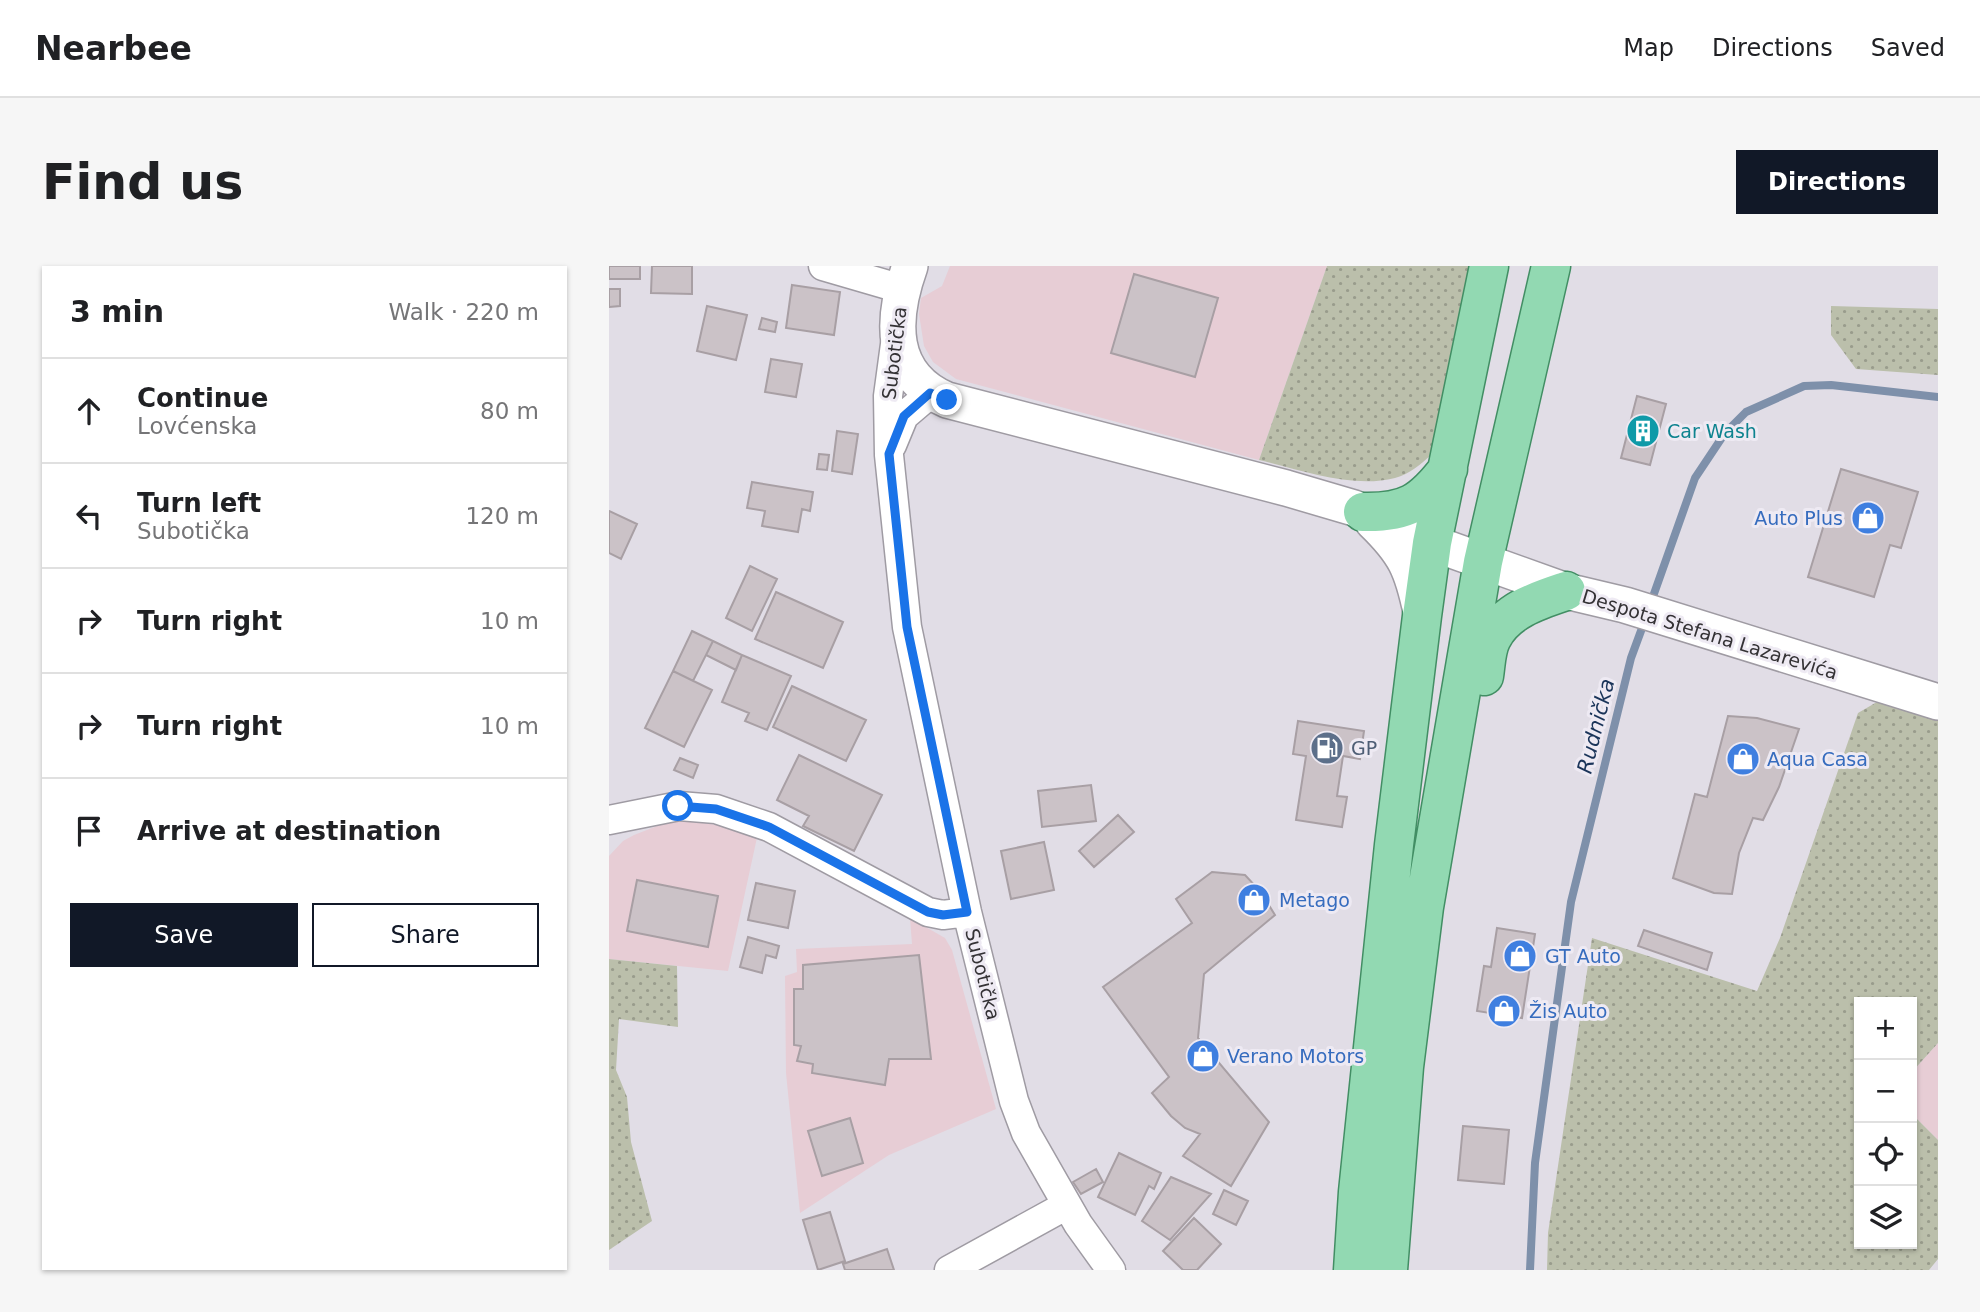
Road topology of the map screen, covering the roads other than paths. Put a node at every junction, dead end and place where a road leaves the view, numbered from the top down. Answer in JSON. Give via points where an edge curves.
{"nodes":[{"id":1,"x":823,"y":266,"type":"edge"},
{"id":2,"x":1489,"y":266,"type":"edge"},
{"id":3,"x":1551,"y":266,"type":"edge"},
{"id":4,"x":913,"y":275,"type":"edge"},
{"id":5,"x":897,"y":328,"type":"junction"},
{"id":6,"x":930,"y":393,"type":"junction"},
{"id":7,"x":889,"y":454,"type":"junction"},
{"id":8,"x":1448,"y":469,"type":"junction"},
{"id":9,"x":1500,"y":485,"type":"junction"},
{"id":10,"x":1363,"y":512,"type":"junction"},
{"id":11,"x":1432,"y":543,"type":"junction"},
{"id":12,"x":1483,"y":562,"type":"junction"},
{"id":13,"x":1531,"y":579,"type":"junction"},
{"id":14,"x":1566,"y":591,"type":"junction"},
{"id":15,"x":1422,"y":616,"type":"junction"},
{"id":16,"x":1938,"y":702,"type":"edge"},
{"id":17,"x":610,"y":821,"type":"edge"},
{"id":18,"x":1424,"y":907,"type":"junction"},
{"id":19,"x":967,"y":912,"type":"junction"},
{"id":20,"x":1067,"y":1205,"type":"junction"},
{"id":21,"x":949,"y":1270,"type":"edge"},
{"id":22,"x":1111,"y":1270,"type":"edge"},
{"id":23,"x":1353,"y":1270,"type":"edge"},
{"id":24,"x":1388,"y":1270,"type":"edge"}],
"edges":[{"from":1,"to":4,"type":"street"},
{"from":2,"to":8,"type":"main road"},
{"from":3,"to":9,"type":"main road"},
{"from":4,"to":5,"type":"street","name":"Subotička"},
{"from":5,"to":6,"type":"street","via":[[908,369]]},
{"from":5,"to":7,"type":"street","name":"Subotička","via":[[888,396]]},
{"from":6,"to":7,"type":"street","via":[[904,416]]},
{"from":6,"to":10,"type":"street","name":"Despota Stefana Lazarevića"},
{"from":7,"to":19,"type":"street","name":"Subotička","via":[[907,627]]},
{"from":8,"to":10,"type":"main road","via":[[1416,502],[1402,509]]},
{"from":8,"to":11,"type":"main road"},
{"from":9,"to":12,"type":"main road"},
{"from":9,"to":13,"type":"street","via":[[1503,543]]},
{"from":10,"to":11,"type":"street","name":"Despota Stefana Lazarevića"},
{"from":10,"to":15,"type":"street","via":[[1405,558]]},
{"from":11,"to":12,"type":"street","name":"Despota Stefana Lazarevića"},
{"from":11,"to":15,"type":"main road"},
{"from":12,"to":13,"type":"street","name":"Despota Stefana Lazarevića"},
{"from":12,"to":18,"type":"main road"},
{"from":13,"to":14,"type":"street","name":"Despota Stefana Lazarevića"},
{"from":14,"to":16,"type":"street","name":"Despota Stefana Lazarevića"},
{"from":14,"to":18,"type":"main road","via":[[1518,611],[1492,637],[1460,815]]},
{"from":15,"to":23,"type":"main road","via":[[1394,845]]},
{"from":17,"to":19,"type":"street","via":[[678,806],[716,809],[769,827],[928,912]]},
{"from":18,"to":24,"type":"main road","via":[[1404,1067]]},
{"from":19,"to":20,"type":"street","name":"Subotička","via":[[1014,1101],[1040,1160]]},
{"from":20,"to":21,"type":"street"},
{"from":20,"to":22,"type":"street","name":"Subotička"}]}
